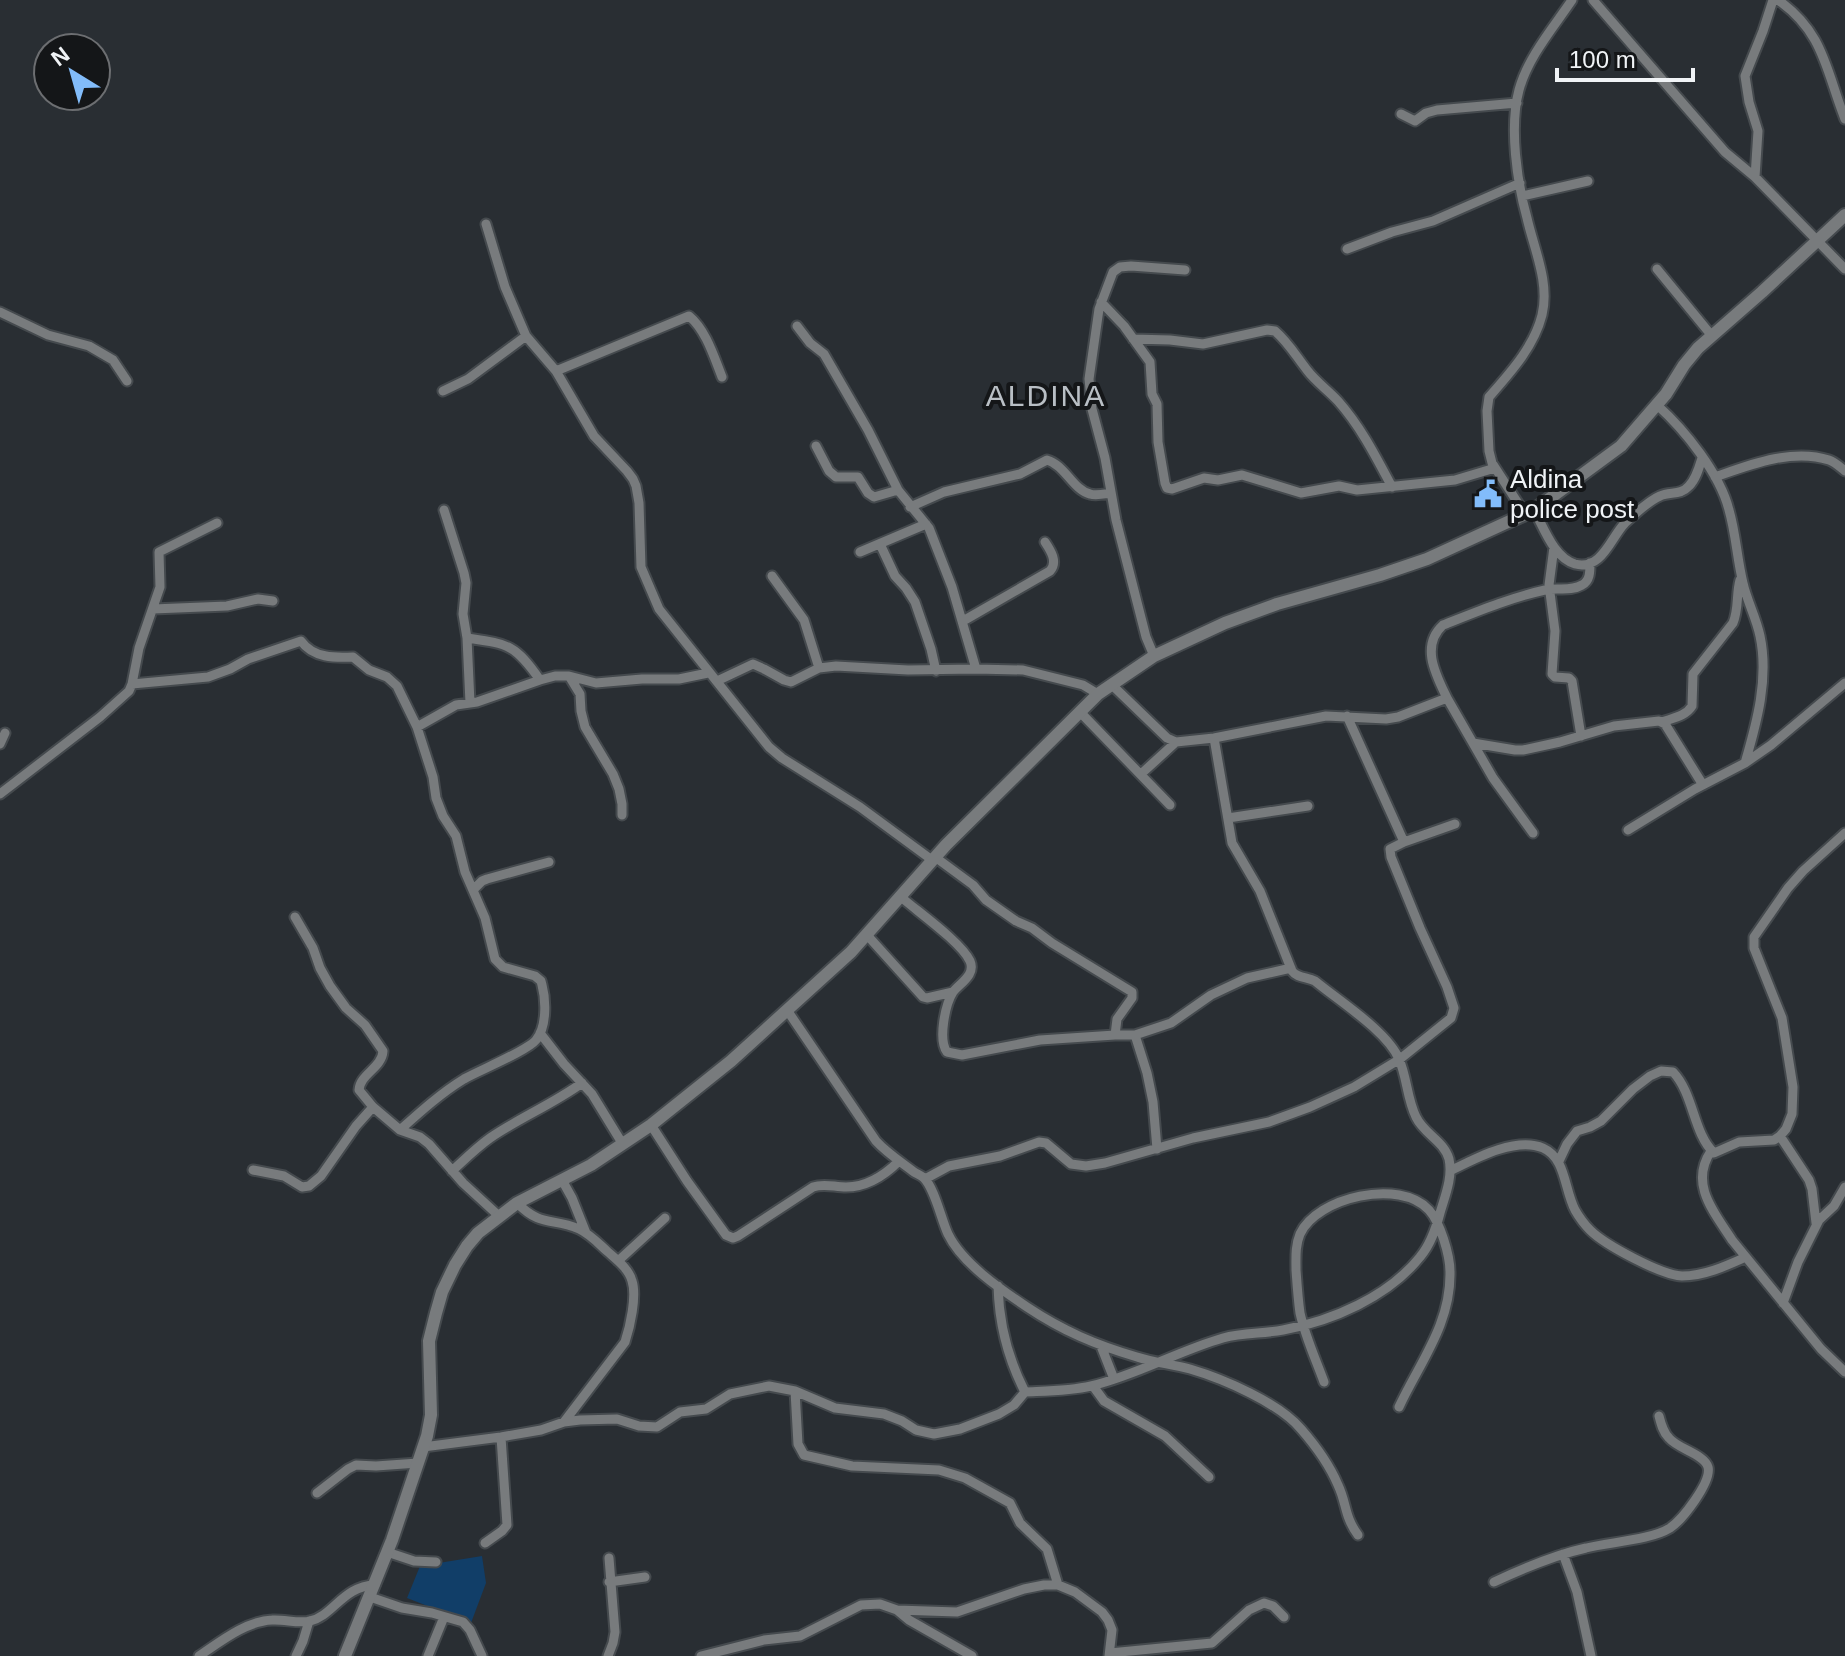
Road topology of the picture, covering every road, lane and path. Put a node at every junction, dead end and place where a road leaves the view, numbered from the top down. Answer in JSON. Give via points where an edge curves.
{"nodes":[{"id":1,"x":1572,"y":0,"type":"edge"},
{"id":2,"x":1593,"y":0,"type":"edge"},
{"id":3,"x":1776,"y":0,"type":"edge"},
{"id":4,"x":1517,"y":103,"type":"junction"},
{"id":5,"x":1401,"y":114,"type":"dead end"},
{"id":6,"x":1845,"y":119,"type":"edge"},
{"id":7,"x":1755,"y":177,"type":"junction"},
{"id":8,"x":1588,"y":181,"type":"dead end"},
{"id":9,"x":1520,"y":183,"type":"junction"},
{"id":10,"x":1522,"y":196,"type":"junction"},
{"id":11,"x":1845,"y":215,"type":"edge"},
{"id":12,"x":486,"y":224,"type":"dead end"},
{"id":13,"x":1817,"y":240,"type":"junction"},
{"id":14,"x":1347,"y":249,"type":"dead end"},
{"id":15,"x":1657,"y":269,"type":"dead end"},
{"id":16,"x":1845,"y":269,"type":"edge"},
{"id":17,"x":1185,"y":270,"type":"dead end"},
{"id":18,"x":1101,"y":302,"type":"junction"},
{"id":19,"x":0,"y":312,"type":"edge"},
{"id":20,"x":797,"y":326,"type":"dead end"},
{"id":21,"x":526,"y":336,"type":"junction"},
{"id":22,"x":1712,"y":336,"type":"junction"},
{"id":23,"x":1133,"y":339,"type":"junction"},
{"id":24,"x":556,"y":371,"type":"junction"},
{"id":25,"x":722,"y":377,"type":"dead end"},
{"id":26,"x":127,"y":381,"type":"dead end"},
{"id":27,"x":443,"y":391,"type":"dead end"},
{"id":28,"x":1657,"y":405,"type":"junction"},
{"id":29,"x":816,"y":446,"type":"dead end"},
{"id":30,"x":1702,"y":458,"type":"junction"},
{"id":31,"x":1495,"y":468,"type":"junction"},
{"id":32,"x":1845,"y":471,"type":"edge"},
{"id":33,"x":1715,"y":477,"type":"junction"},
{"id":34,"x":1392,"y":487,"type":"junction"},
{"id":35,"x":898,"y":490,"type":"junction"},
{"id":36,"x":1111,"y":493,"type":"junction"},
{"id":37,"x":910,"y":507,"type":"junction"},
{"id":38,"x":444,"y":510,"type":"dead end"},
{"id":39,"x":1530,"y":512,"type":"junction"},
{"id":40,"x":217,"y":523,"type":"dead end"},
{"id":41,"x":926,"y":524,"type":"junction"},
{"id":42,"x":1045,"y":542,"type":"dead end"},
{"id":43,"x":880,"y":544,"type":"junction"},
{"id":44,"x":1554,"y":547,"type":"junction"},
{"id":45,"x":860,"y":552,"type":"dead end"},
{"id":46,"x":1590,"y":563,"type":"junction"},
{"id":47,"x":772,"y":576,"type":"dead end"},
{"id":48,"x":1741,"y":576,"type":"junction"},
{"id":49,"x":1549,"y":589,"type":"junction"},
{"id":50,"x":273,"y":601,"type":"dead end"},
{"id":51,"x":153,"y":609,"type":"junction"},
{"id":52,"x":963,"y":621,"type":"junction"},
{"id":53,"x":467,"y":638,"type":"junction"},
{"id":54,"x":1154,"y":656,"type":"junction"},
{"id":55,"x":819,"y":668,"type":"junction"},
{"id":56,"x":976,"y":669,"type":"junction"},
{"id":57,"x":936,"y":671,"type":"junction"},
{"id":58,"x":708,"y":673,"type":"junction"},
{"id":59,"x":569,"y":676,"type":"junction"},
{"id":60,"x":540,"y":680,"type":"junction"},
{"id":61,"x":717,"y":681,"type":"junction"},
{"id":62,"x":593,"y":683,"type":"junction"},
{"id":63,"x":1845,"y":683,"type":"edge"},
{"id":64,"x":132,"y":684,"type":"junction"},
{"id":65,"x":1111,"y":684,"type":"junction"},
{"id":66,"x":580,"y":694,"type":"junction"},
{"id":67,"x":1098,"y":694,"type":"junction"},
{"id":68,"x":1447,"y":698,"type":"junction"},
{"id":69,"x":470,"y":703,"type":"junction"},
{"id":70,"x":1081,"y":713,"type":"junction"},
{"id":71,"x":1347,"y":716,"type":"junction"},
{"id":72,"x":1662,"y":722,"type":"junction"},
{"id":73,"x":417,"y":727,"type":"junction"},
{"id":74,"x":5,"y":733,"type":"dead end"},
{"id":75,"x":1581,"y":736,"type":"junction"},
{"id":76,"x":1214,"y":738,"type":"junction"},
{"id":77,"x":1176,"y":742,"type":"junction"},
{"id":78,"x":1473,"y":743,"type":"junction"},
{"id":79,"x":0,"y":744,"type":"edge"},
{"id":80,"x":1745,"y":763,"type":"junction"},
{"id":81,"x":1141,"y":774,"type":"junction"},
{"id":82,"x":1703,"y":785,"type":"junction"},
{"id":83,"x":0,"y":794,"type":"edge"},
{"id":84,"x":1170,"y":805,"type":"dead end"},
{"id":85,"x":1308,"y":806,"type":"dead end"},
{"id":86,"x":622,"y":815,"type":"dead end"},
{"id":87,"x":1228,"y":818,"type":"junction"},
{"id":88,"x":1455,"y":824,"type":"dead end"},
{"id":89,"x":1628,"y":830,"type":"dead end"},
{"id":90,"x":1533,"y":833,"type":"dead end"},
{"id":91,"x":1845,"y":833,"type":"edge"},
{"id":92,"x":1404,"y":842,"type":"junction"},
{"id":93,"x":934,"y":858,"type":"junction"},
{"id":94,"x":549,"y":862,"type":"dead end"},
{"id":95,"x":473,"y":890,"type":"junction"},
{"id":96,"x":901,"y":897,"type":"junction"},
{"id":97,"x":295,"y":917,"type":"dead end"},
{"id":98,"x":867,"y":935,"type":"junction"},
{"id":99,"x":1291,"y":968,"type":"junction"},
{"id":100,"x":953,"y":992,"type":"junction"},
{"id":101,"x":787,"y":1010,"type":"junction"},
{"id":102,"x":540,"y":1033,"type":"junction"},
{"id":103,"x":1115,"y":1035,"type":"junction"},
{"id":104,"x":1135,"y":1035,"type":"junction"},
{"id":105,"x":1400,"y":1059,"type":"junction"},
{"id":106,"x":582,"y":1083,"type":"junction"},
{"id":107,"x":373,"y":1107,"type":"junction"},
{"id":108,"x":651,"y":1125,"type":"junction"},
{"id":109,"x":400,"y":1130,"type":"junction"},
{"id":110,"x":1780,"y":1136,"type":"junction"},
{"id":111,"x":622,"y":1143,"type":"junction"},
{"id":112,"x":1157,"y":1149,"type":"junction"},
{"id":113,"x":1711,"y":1151,"type":"junction"},
{"id":114,"x":899,"y":1161,"type":"junction"},
{"id":115,"x":1559,"y":1161,"type":"junction"},
{"id":116,"x":253,"y":1170,"type":"dead end"},
{"id":117,"x":452,"y":1171,"type":"junction"},
{"id":118,"x":1450,"y":1171,"type":"junction"},
{"id":119,"x":925,"y":1179,"type":"junction"},
{"id":120,"x":562,"y":1180,"type":"junction"},
{"id":121,"x":1845,"y":1187,"type":"edge"},
{"id":122,"x":517,"y":1203,"type":"junction"},
{"id":123,"x":499,"y":1216,"type":"junction"},
{"id":124,"x":665,"y":1218,"type":"dead end"},
{"id":125,"x":1436,"y":1224,"type":"junction"},
{"id":126,"x":1816,"y":1225,"type":"junction"},
{"id":127,"x":586,"y":1233,"type":"junction"},
{"id":128,"x":1746,"y":1257,"type":"junction"},
{"id":129,"x":618,"y":1261,"type":"junction"},
{"id":130,"x":998,"y":1286,"type":"junction"},
{"id":131,"x":1783,"y":1303,"type":"junction"},
{"id":132,"x":1304,"y":1325,"type":"junction"},
{"id":133,"x":1101,"y":1346,"type":"junction"},
{"id":134,"x":1157,"y":1362,"type":"junction"},
{"id":135,"x":1845,"y":1372,"type":"edge"},
{"id":136,"x":1114,"y":1379,"type":"junction"},
{"id":137,"x":1324,"y":1382,"type":"dead end"},
{"id":138,"x":1093,"y":1386,"type":"junction"},
{"id":139,"x":795,"y":1391,"type":"junction"},
{"id":140,"x":1025,"y":1392,"type":"junction"},
{"id":141,"x":1399,"y":1407,"type":"dead end"},
{"id":142,"x":1659,"y":1416,"type":"dead end"},
{"id":143,"x":564,"y":1422,"type":"junction"},
{"id":144,"x":501,"y":1437,"type":"junction"},
{"id":145,"x":423,"y":1447,"type":"junction"},
{"id":146,"x":418,"y":1463,"type":"junction"},
{"id":147,"x":1209,"y":1477,"type":"dead end"},
{"id":148,"x":317,"y":1493,"type":"dead end"},
{"id":149,"x":1358,"y":1535,"type":"dead end"},
{"id":150,"x":485,"y":1543,"type":"dead end"},
{"id":151,"x":387,"y":1552,"type":"junction"},
{"id":152,"x":1563,"y":1554,"type":"junction"},
{"id":153,"x":609,"y":1558,"type":"dead end"},
{"id":154,"x":436,"y":1562,"type":"dead end"},
{"id":155,"x":645,"y":1577,"type":"dead end"},
{"id":156,"x":609,"y":1582,"type":"junction"},
{"id":157,"x":1494,"y":1582,"type":"dead end"},
{"id":158,"x":1058,"y":1585,"type":"junction"},
{"id":159,"x":373,"y":1591,"type":"junction"},
{"id":160,"x":897,"y":1610,"type":"junction"},
{"id":161,"x":444,"y":1617,"type":"junction"},
{"id":162,"x":1284,"y":1617,"type":"dead end"},
{"id":163,"x":309,"y":1621,"type":"junction"},
{"id":164,"x":958,"y":1653,"type":"edge"},
{"id":165,"x":1109,"y":1654,"type":"edge"},
{"id":166,"x":199,"y":1656,"type":"edge"},
{"id":167,"x":296,"y":1656,"type":"edge"},
{"id":168,"x":345,"y":1656,"type":"edge"},
{"id":169,"x":428,"y":1656,"type":"edge"},
{"id":170,"x":482,"y":1656,"type":"edge"},
{"id":171,"x":608,"y":1656,"type":"edge"},
{"id":172,"x":701,"y":1656,"type":"edge"},
{"id":173,"x":972,"y":1656,"type":"edge"},
{"id":174,"x":1591,"y":1656,"type":"edge"}],
"edges":[{"from":1,"to":4,"type":"street","via":[[1534,55]]},
{"from":2,"to":7,"type":"street","via":[[1725,152]]},
{"from":3,"to":6,"type":"street","via":[[1811,31]]},
{"from":3,"to":7,"type":"street","via":[[1745,76],[1758,131]]},
{"from":4,"to":5,"type":"street","via":[[1437,110],[1415,121]]},
{"from":4,"to":9,"type":"street"},
{"from":7,"to":13,"type":"street"},
{"from":8,"to":10,"type":"street"},
{"from":9,"to":10,"type":"street"},
{"from":9,"to":14,"type":"street","via":[[1433,221]]},
{"from":10,"to":31,"type":"street","via":[[1544,305],[1531,342],[1487,402]]},
{"from":11,"to":13,"type":"street"},
{"from":12,"to":21,"type":"street"},
{"from":13,"to":16,"type":"street"},
{"from":13,"to":22,"type":"street"},
{"from":15,"to":22,"type":"street"},
{"from":17,"to":18,"type":"street","via":[[1120,267],[1110,276]]},
{"from":18,"to":23,"type":"street"},
{"from":18,"to":36,"type":"street","via":[[1090,389]]},
{"from":19,"to":26,"type":"street","via":[[48,335],[89,346],[113,360]]},
{"from":20,"to":35,"type":"street","via":[[824,354]]},
{"from":21,"to":24,"type":"street"},
{"from":21,"to":27,"type":"street"},
{"from":22,"to":28,"type":"street"},
{"from":23,"to":34,"type":"street","via":[[1203,344],[1275,331],[1354,422]]},
{"from":23,"to":34,"type":"street","via":[[1151,365],[1167,488],[1242,475],[1301,493],[1339,486]]},
{"from":24,"to":25,"type":"street","via":[[689,316]]},
{"from":24,"to":58,"type":"street","via":[[594,436],[633,479],[645,579],[662,614]]},
{"from":28,"to":30,"type":"street"},
{"from":28,"to":39,"type":"street","via":[[1615,451]]},
{"from":29,"to":35,"type":"street","via":[[836,477],[858,477],[874,497]]},
{"from":30,"to":33,"type":"street"},
{"from":30,"to":46,"type":"street","via":[[1686,489],[1656,498]]},
{"from":31,"to":34,"type":"street","via":[[1455,480]]},
{"from":31,"to":39,"type":"street"},
{"from":32,"to":33,"type":"street","via":[[1827,459],[1786,457]]},
{"from":33,"to":48,"type":"street","via":[[1729,507]]},
{"from":35,"to":37,"type":"street"},
{"from":36,"to":37,"type":"street","via":[[1085,492],[1047,460],[1010,477],[944,492]]},
{"from":36,"to":54,"type":"street"},
{"from":37,"to":41,"type":"street"},
{"from":38,"to":53,"type":"street","via":[[466,583]]},
{"from":39,"to":44,"type":"street"},
{"from":39,"to":54,"type":"street","via":[[1427,559],[1249,614]]},
{"from":40,"to":51,"type":"street","via":[[159,552],[160,587]]},
{"from":41,"to":43,"type":"street"},
{"from":41,"to":52,"type":"street"},
{"from":42,"to":52,"type":"street","via":[[1054,562],[1050,571]]},
{"from":43,"to":45,"type":"street"},
{"from":43,"to":57,"type":"street","via":[[915,602]]},
{"from":44,"to":46,"type":"street","via":[[1567,560]]},
{"from":44,"to":49,"type":"street"},
{"from":46,"to":49,"type":"street","via":[[1583,585]]},
{"from":47,"to":55,"type":"street","via":[[804,620]]},
{"from":48,"to":72,"type":"street","via":[[1735,618],[1693,674],[1692,706]]},
{"from":48,"to":80,"type":"street","via":[[1761,638],[1763,668]]},
{"from":49,"to":68,"type":"street","via":[[1503,602],[1436,632],[1432,661]]},
{"from":49,"to":75,"type":"street","via":[[1555,631],[1552,674],[1572,681]]},
{"from":50,"to":51,"type":"street"},
{"from":51,"to":64,"type":"street"},
{"from":52,"to":56,"type":"street"},
{"from":53,"to":60,"type":"street","via":[[512,648]]},
{"from":53,"to":69,"type":"street"},
{"from":54,"to":65,"type":"street"},
{"from":55,"to":57,"type":"street"},
{"from":55,"to":61,"type":"street","via":[[791,682],[753,664]]},
{"from":56,"to":57,"type":"street"},
{"from":56,"to":67,"type":"street","via":[[1033,672]]},
{"from":58,"to":61,"type":"street"},
{"from":58,"to":62,"type":"street"},
{"from":59,"to":60,"type":"street"},
{"from":59,"to":62,"type":"street"},
{"from":59,"to":66,"type":"street"},
{"from":60,"to":69,"type":"street"},
{"from":61,"to":93,"type":"street","via":[[782,758]]},
{"from":62,"to":66,"type":"street"},
{"from":63,"to":80,"type":"street"},
{"from":64,"to":73,"type":"street","via":[[208,677],[301,641],[314,653],[353,657],[387,677],[401,691]]},
{"from":64,"to":83,"type":"street","via":[[89,726]]},
{"from":65,"to":67,"type":"street"},
{"from":65,"to":77,"type":"street"},
{"from":66,"to":86,"type":"street","via":[[585,727],[613,774]]},
{"from":67,"to":70,"type":"street"},
{"from":68,"to":71,"type":"street","via":[[1398,717]]},
{"from":68,"to":78,"type":"street"},
{"from":69,"to":73,"type":"street"},
{"from":70,"to":81,"type":"street"},
{"from":70,"to":93,"type":"street"},
{"from":71,"to":76,"type":"street","via":[[1308,718]]},
{"from":71,"to":92,"type":"street"},
{"from":72,"to":75,"type":"street","via":[[1614,726]]},
{"from":72,"to":82,"type":"street"},
{"from":73,"to":95,"type":"street","via":[[436,798],[455,833]]},
{"from":74,"to":79,"type":"street"},
{"from":75,"to":78,"type":"street","via":[[1523,750]]},
{"from":76,"to":77,"type":"street"},
{"from":76,"to":87,"type":"street"},
{"from":77,"to":81,"type":"street"},
{"from":78,"to":90,"type":"street"},
{"from":80,"to":82,"type":"street"},
{"from":81,"to":84,"type":"street"},
{"from":82,"to":89,"type":"street"},
{"from":85,"to":87,"type":"street"},
{"from":87,"to":99,"type":"street","via":[[1232,843],[1260,891]]},
{"from":88,"to":92,"type":"street"},
{"from":91,"to":110,"type":"street","via":[[1788,888],[1754,937],[1782,1018],[1793,1087],[1792,1114]]},
{"from":92,"to":105,"type":"street","via":[[1389,852],[1454,1013]]},
{"from":93,"to":96,"type":"street"},
{"from":93,"to":103,"type":"street","via":[[1016,921],[1132,992],[1117,1019]]},
{"from":94,"to":95,"type":"street","via":[[487,879]]},
{"from":95,"to":102,"type":"street","via":[[497,963],[541,981]]},
{"from":96,"to":98,"type":"street"},
{"from":96,"to":100,"type":"street","via":[[970,962],[970,973]]},
{"from":97,"to":107,"type":"street","via":[[330,986],[383,1051],[383,1058],[358,1085]]},
{"from":98,"to":100,"type":"street","via":[[923,997]]},
{"from":98,"to":101,"type":"street"},
{"from":99,"to":104,"type":"street","via":[[1247,978],[1171,1023]]},
{"from":99,"to":105,"type":"street","via":[[1376,1030]]},
{"from":100,"to":103,"type":"street","via":[[942,1038],[944,1049],[953,1054]]},
{"from":101,"to":108,"type":"street"},
{"from":101,"to":114,"type":"street","via":[[876,1141]]},
{"from":102,"to":106,"type":"street"},
{"from":102,"to":109,"type":"street","via":[[526,1048],[450,1088]]},
{"from":103,"to":104,"type":"street"},
{"from":104,"to":112,"type":"street","via":[[1150,1087]]},
{"from":105,"to":112,"type":"street","via":[[1354,1087],[1269,1122]]},
{"from":105,"to":118,"type":"street","via":[[1417,1121],[1442,1145]]},
{"from":106,"to":111,"type":"street"},
{"from":106,"to":117,"type":"street","via":[[491,1137]]},
{"from":107,"to":109,"type":"street"},
{"from":107,"to":116,"type":"street","via":[[309,1186]]},
{"from":108,"to":111,"type":"street"},
{"from":108,"to":114,"type":"street","via":[[729,1238],[813,1187],[859,1185]]},
{"from":109,"to":117,"type":"street","via":[[424,1140]]},
{"from":110,"to":113,"type":"street"},
{"from":110,"to":126,"type":"street","via":[[1809,1180]]},
{"from":111,"to":120,"type":"street"},
{"from":112,"to":119,"type":"street","via":[[1080,1167],[1039,1142],[949,1166]]},
{"from":113,"to":115,"type":"street","via":[[1680,1081],[1673,1072],[1661,1071],[1641,1082],[1601,1121],[1573,1134]]},
{"from":113,"to":128,"type":"street","via":[[1703,1167],[1703,1192]]},
{"from":114,"to":119,"type":"street"},
{"from":115,"to":118,"type":"street","via":[[1540,1146],[1516,1146]]},
{"from":115,"to":128,"type":"street","via":[[1577,1214],[1591,1231],[1628,1255],[1680,1276]]},
{"from":117,"to":123,"type":"street"},
{"from":118,"to":125,"type":"street"},
{"from":119,"to":130,"type":"street","via":[[954,1245]]},
{"from":120,"to":122,"type":"street"},
{"from":120,"to":127,"type":"street"},
{"from":121,"to":126,"type":"street"},
{"from":122,"to":123,"type":"street"},
{"from":122,"to":127,"type":"street","via":[[536,1218]]},
{"from":123,"to":145,"type":"street","via":[[467,1246],[442,1292],[429,1341],[431,1415]]},
{"from":124,"to":129,"type":"street"},
{"from":125,"to":132,"type":"street","via":[[1421,1256],[1391,1285]]},
{"from":125,"to":132,"type":"street","via":[[1428,1209],[1408,1196],[1351,1198],[1321,1210],[1300,1233],[1295,1250]]},
{"from":125,"to":141,"type":"street","via":[[1451,1270],[1448,1300],[1444,1319]]},
{"from":126,"to":131,"type":"street"},
{"from":127,"to":129,"type":"street"},
{"from":128,"to":131,"type":"street"},
{"from":129,"to":143,"type":"street","via":[[634,1289],[627,1338]]},
{"from":130,"to":133,"type":"street","via":[[1071,1334]]},
{"from":130,"to":140,"type":"street","via":[[1003,1333]]},
{"from":131,"to":135,"type":"street"},
{"from":132,"to":134,"type":"street","via":[[1222,1338]]},
{"from":132,"to":137,"type":"street"},
{"from":133,"to":134,"type":"street"},
{"from":133,"to":136,"type":"street"},
{"from":134,"to":136,"type":"street"},
{"from":134,"to":149,"type":"street","via":[[1209,1376],[1287,1415],[1332,1473],[1349,1524]]},
{"from":136,"to":138,"type":"street"},
{"from":138,"to":140,"type":"street"},
{"from":138,"to":147,"type":"street","via":[[1104,1401],[1165,1436]]},
{"from":139,"to":140,"type":"street","via":[[835,1408],[884,1414],[934,1434],[999,1414]]},
{"from":139,"to":143,"type":"street","via":[[769,1386],[730,1394],[706,1409],[680,1412],[657,1427],[617,1419]]},
{"from":139,"to":158,"type":"street","via":[[798,1444],[804,1455],[852,1466],[939,1470],[965,1478],[1010,1503],[1020,1523],[1047,1549]]},
{"from":142,"to":152,"type":"street","via":[[1667,1437],[1706,1462],[1708,1476],[1695,1501],[1665,1531]]},
{"from":143,"to":144,"type":"street"},
{"from":144,"to":145,"type":"street"},
{"from":144,"to":150,"type":"street","via":[[507,1525]]},
{"from":145,"to":146,"type":"street"},
{"from":146,"to":148,"type":"street","via":[[356,1465]]},
{"from":146,"to":151,"type":"street"},
{"from":151,"to":154,"type":"street"},
{"from":151,"to":159,"type":"street"},
{"from":152,"to":157,"type":"street"},
{"from":152,"to":174,"type":"street"},
{"from":153,"to":156,"type":"street"},
{"from":155,"to":156,"type":"street"},
{"from":156,"to":171,"type":"street","via":[[615,1632]]},
{"from":158,"to":160,"type":"street","via":[[1033,1587],[957,1612]]},
{"from":158,"to":165,"type":"street","via":[[1075,1592],[1108,1620]]},
{"from":159,"to":161,"type":"street","via":[[402,1608]]},
{"from":159,"to":163,"type":"street","via":[[367,1585],[352,1592]]},
{"from":159,"to":168,"type":"street"},
{"from":160,"to":164,"type":"street"},
{"from":160,"to":172,"type":"street","via":[[861,1605],[800,1636]]},
{"from":161,"to":169,"type":"street"},
{"from":161,"to":170,"type":"street","via":[[466,1624]]},
{"from":162,"to":165,"type":"street","via":[[1264,1603],[1212,1643]]},
{"from":163,"to":166,"type":"street","via":[[261,1622]]},
{"from":163,"to":167,"type":"street"},
{"from":164,"to":173,"type":"street"}]}
